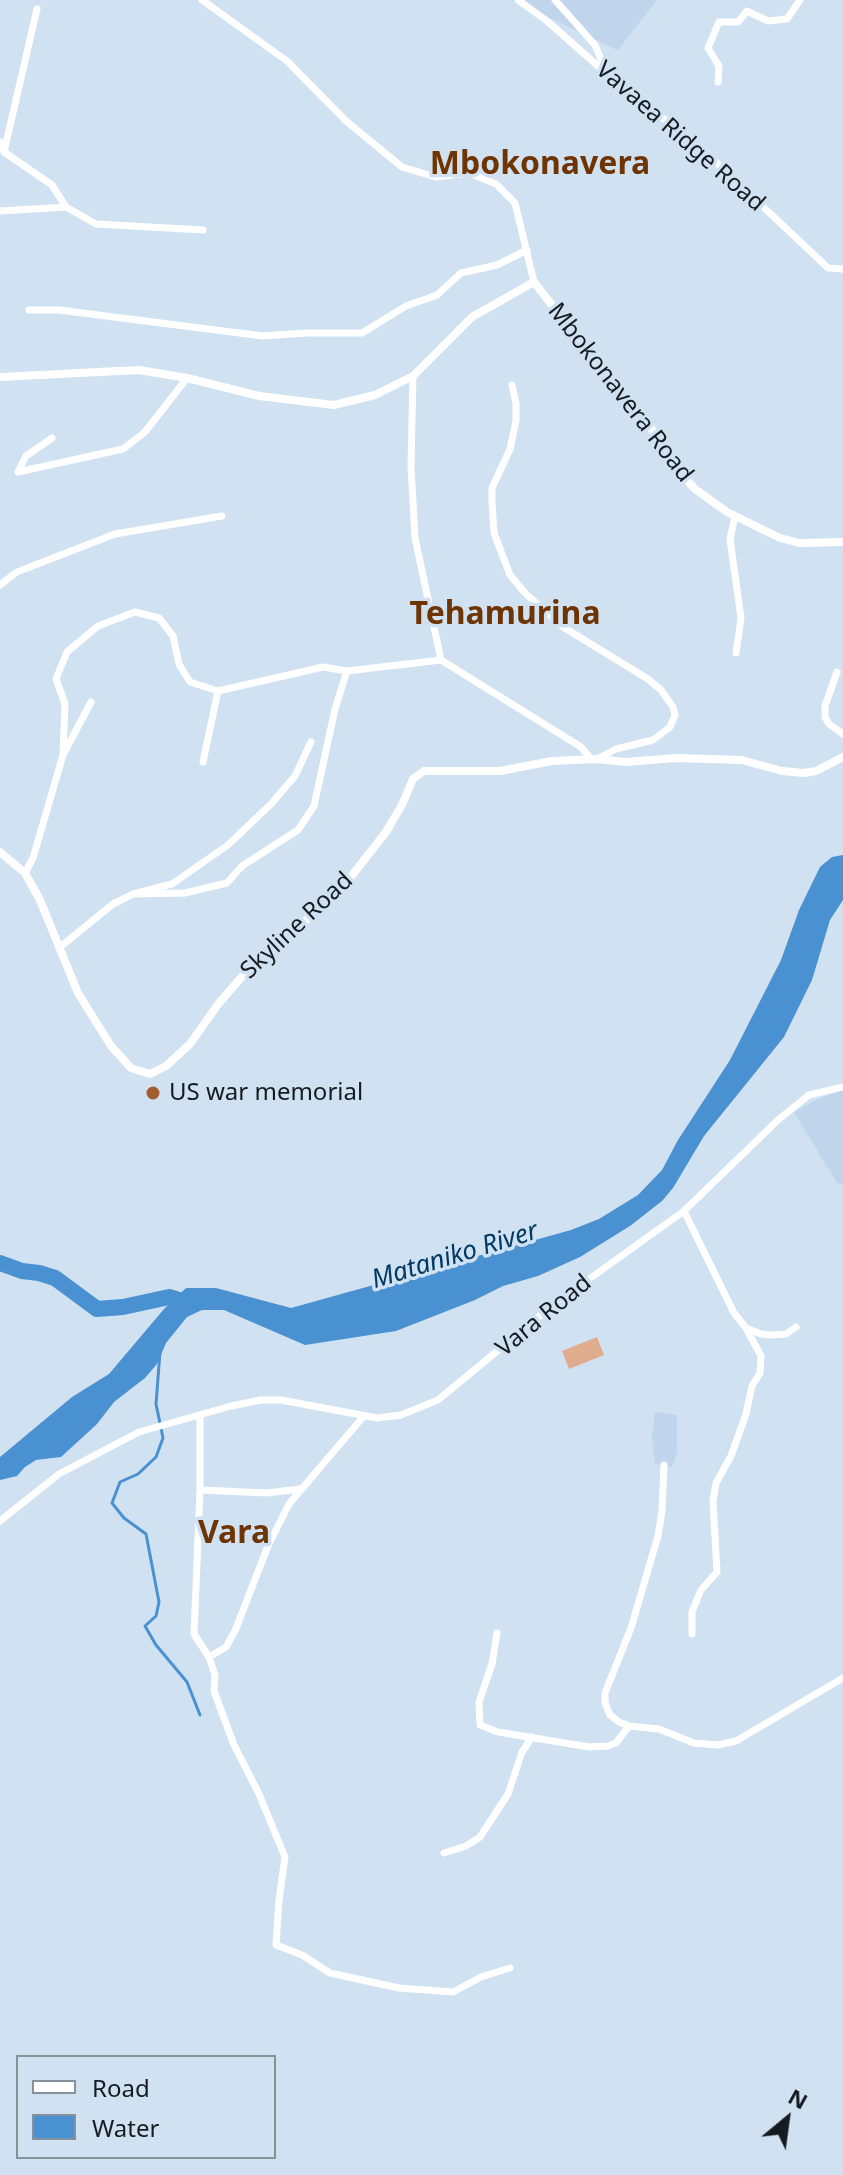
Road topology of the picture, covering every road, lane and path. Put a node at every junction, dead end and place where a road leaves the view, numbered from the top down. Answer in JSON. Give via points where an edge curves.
{"nodes":[{"id":1,"x":202,"y":0,"type":"edge"},
{"id":2,"x":518,"y":0,"type":"edge"},
{"id":3,"x":555,"y":0,"type":"edge"},
{"id":4,"x":800,"y":0,"type":"edge"},
{"id":5,"x":37,"y":9,"type":"dead end"},
{"id":6,"x":606,"y":73,"type":"junction"},
{"id":7,"x":718,"y":82,"type":"dead end"},
{"id":8,"x":0,"y":142,"type":"edge"},
{"id":9,"x":4,"y":152,"type":"junction"},
{"id":10,"x":66,"y":207,"type":"junction"},
{"id":11,"x":0,"y":211,"type":"edge"},
{"id":12,"x":203,"y":230,"type":"dead end"},
{"id":13,"x":527,"y":250,"type":"junction"},
{"id":14,"x":843,"y":269,"type":"edge"},
{"id":15,"x":534,"y":282,"type":"junction"},
{"id":16,"x":29,"y":310,"type":"dead end"},
{"id":17,"x":413,"y":376,"type":"junction"},
{"id":18,"x":0,"y":377,"type":"edge"},
{"id":19,"x":187,"y":378,"type":"junction"},
{"id":20,"x":512,"y":385,"type":"dead end"},
{"id":21,"x":52,"y":438,"type":"dead end"},
{"id":22,"x":222,"y":516,"type":"dead end"},
{"id":23,"x":735,"y":516,"type":"junction"},
{"id":24,"x":843,"y":542,"type":"edge"},
{"id":25,"x":0,"y":585,"type":"edge"},
{"id":26,"x":736,"y":653,"type":"dead end"},
{"id":27,"x":441,"y":660,"type":"junction"},
{"id":28,"x":347,"y":671,"type":"junction"},
{"id":29,"x":837,"y":672,"type":"dead end"},
{"id":30,"x":218,"y":691,"type":"junction"},
{"id":31,"x":91,"y":702,"type":"dead end"},
{"id":32,"x":843,"y":734,"type":"edge"},
{"id":33,"x":311,"y":742,"type":"dead end"},
{"id":34,"x":63,"y":755,"type":"junction"},
{"id":35,"x":843,"y":757,"type":"edge"},
{"id":36,"x":594,"y":760,"type":"junction"},
{"id":37,"x":203,"y":762,"type":"dead end"},
{"id":38,"x":0,"y":852,"type":"edge"},
{"id":39,"x":25,"y":873,"type":"junction"},
{"id":40,"x":133,"y":894,"type":"junction"},
{"id":41,"x":59,"y":948,"type":"junction"},
{"id":42,"x":843,"y":1087,"type":"edge"},
{"id":43,"x":684,"y":1211,"type":"junction"},
{"id":44,"x":796,"y":1327,"type":"dead end"},
{"id":45,"x":746,"y":1328,"type":"junction"},
{"id":46,"x":200,"y":1415,"type":"junction"},
{"id":47,"x":363,"y":1417,"type":"junction"},
{"id":48,"x":664,"y":1465,"type":"dead end"},
{"id":49,"x":300,"y":1489,"type":"junction"},
{"id":50,"x":200,"y":1490,"type":"junction"},
{"id":51,"x":0,"y":1521,"type":"edge"},
{"id":52,"x":497,"y":1633,"type":"dead end"},
{"id":53,"x":692,"y":1634,"type":"dead end"},
{"id":54,"x":209,"y":1657,"type":"junction"},
{"id":55,"x":843,"y":1678,"type":"edge"},
{"id":56,"x":629,"y":1726,"type":"junction"},
{"id":57,"x":532,"y":1737,"type":"junction"},
{"id":58,"x":444,"y":1853,"type":"dead end"},
{"id":59,"x":510,"y":1968,"type":"dead end"}],
"edges":[{"from":1,"to":13,"type":"street","via":[[287,61],[346,121],[402,167],[436,177],[469,173],[496,184],[515,203]]},
{"from":2,"to":6,"type":"street","name":"Vavaea Ridge Road"},
{"from":3,"to":6,"type":"street","via":[[595,45]]},
{"from":4,"to":7,"type":"street","via":[[787,19],[768,21],[747,11],[738,22],[719,22],[708,48],[719,66]]},
{"from":5,"to":9,"type":"street"},
{"from":6,"to":14,"type":"street","name":"Vavaea Ridge Road","via":[[703,150],[828,268]]},
{"from":8,"to":9,"type":"street"},
{"from":9,"to":10,"type":"street","via":[[52,185]]},
{"from":10,"to":11,"type":"street"},
{"from":10,"to":12,"type":"street","via":[[96,224]]},
{"from":13,"to":15,"type":"street"},
{"from":13,"to":16,"type":"street","via":[[497,265],[461,273],[437,295],[406,306],[362,333],[263,336]]},
{"from":15,"to":17,"type":"street","via":[[472,317]]},
{"from":15,"to":23,"type":"street","name":"Mbokonavera Road","via":[[645,419],[677,469],[695,489]]},
{"from":17,"to":19,"type":"street","via":[[375,395],[334,405],[259,396]]},
{"from":17,"to":27,"type":"street","via":[[415,538]]},
{"from":18,"to":19,"type":"street","via":[[139,370]]},
{"from":19,"to":21,"type":"street","via":[[145,432],[123,449],[18,472],[26,456]]},
{"from":20,"to":36,"type":"street","via":[[516,421],[492,488],[494,533],[510,575],[563,627],[661,690],[675,715],[670,727],[653,740]]},
{"from":22,"to":25,"type":"street","via":[[115,534],[17,572]]},
{"from":23,"to":24,"type":"street","name":"Mbokonavera Road","via":[[799,543]]},
{"from":23,"to":26,"type":"street","via":[[730,539],[741,618]]},
{"from":27,"to":28,"type":"street"},
{"from":27,"to":36,"type":"street"},
{"from":28,"to":30,"type":"street","via":[[323,667]]},
{"from":28,"to":40,"type":"street","via":[[314,806],[298,830],[242,866],[227,883],[185,893]]},
{"from":29,"to":32,"type":"street","via":[[825,717]]},
{"from":30,"to":34,"type":"street","via":[[190,682],[179,664],[173,636],[159,618],[135,612],[98,626],[67,652],[56,679],[65,704]]},
{"from":30,"to":37,"type":"street"},
{"from":31,"to":34,"type":"street"},
{"from":33,"to":40,"type":"street","via":[[295,776],[228,845],[172,884]]},
{"from":34,"to":39,"type":"street"},
{"from":35,"to":36,"type":"street","name":"Skyline Road","via":[[803,773],[742,760]]},
{"from":36,"to":41,"type":"street","name":"Skyline Road","via":[[417,774],[386,832],[347,882],[254,963],[190,1044],[154,1072],[131,1068],[111,1046],[78,993]]},
{"from":38,"to":39,"type":"street","name":"Skyline Road"},
{"from":39,"to":41,"type":"street","name":"Skyline Road"},
{"from":40,"to":41,"type":"street"},
{"from":42,"to":43,"type":"street","name":"Vara Road","via":[[809,1095]]},
{"from":43,"to":45,"type":"street"},
{"from":43,"to":47,"type":"street","name":"Vara Road","via":[[553,1305],[438,1400],[401,1415]]},
{"from":44,"to":45,"type":"street","via":[[772,1335]]},
{"from":45,"to":53,"type":"street","via":[[761,1356],[760,1373],[716,1483],[717,1572],[701,1590],[692,1612]]},
{"from":46,"to":47,"type":"street","name":"Vara Road","via":[[281,1400]]},
{"from":46,"to":50,"type":"street"},
{"from":46,"to":51,"type":"street","name":"Vara Road","via":[[139,1432],[59,1474]]},
{"from":47,"to":49,"type":"street"},
{"from":48,"to":56,"type":"street","via":[[658,1536],[605,1693],[610,1715]]},
{"from":49,"to":50,"type":"street"},
{"from":49,"to":54,"type":"street","via":[[268,1546],[235,1631],[226,1647]]},
{"from":50,"to":54,"type":"street","via":[[194,1634]]},
{"from":52,"to":57,"type":"street","via":[[479,1702],[480,1725]]},
{"from":54,"to":59,"type":"street","via":[[214,1691],[234,1745],[285,1857],[276,1945],[330,1973],[399,1988],[453,1992]]},
{"from":55,"to":56,"type":"street","via":[[736,1741],[694,1743],[659,1729]]},
{"from":56,"to":57,"type":"street","via":[[608,1746]]},
{"from":57,"to":58,"type":"street","via":[[508,1794],[480,1837]]}]}
